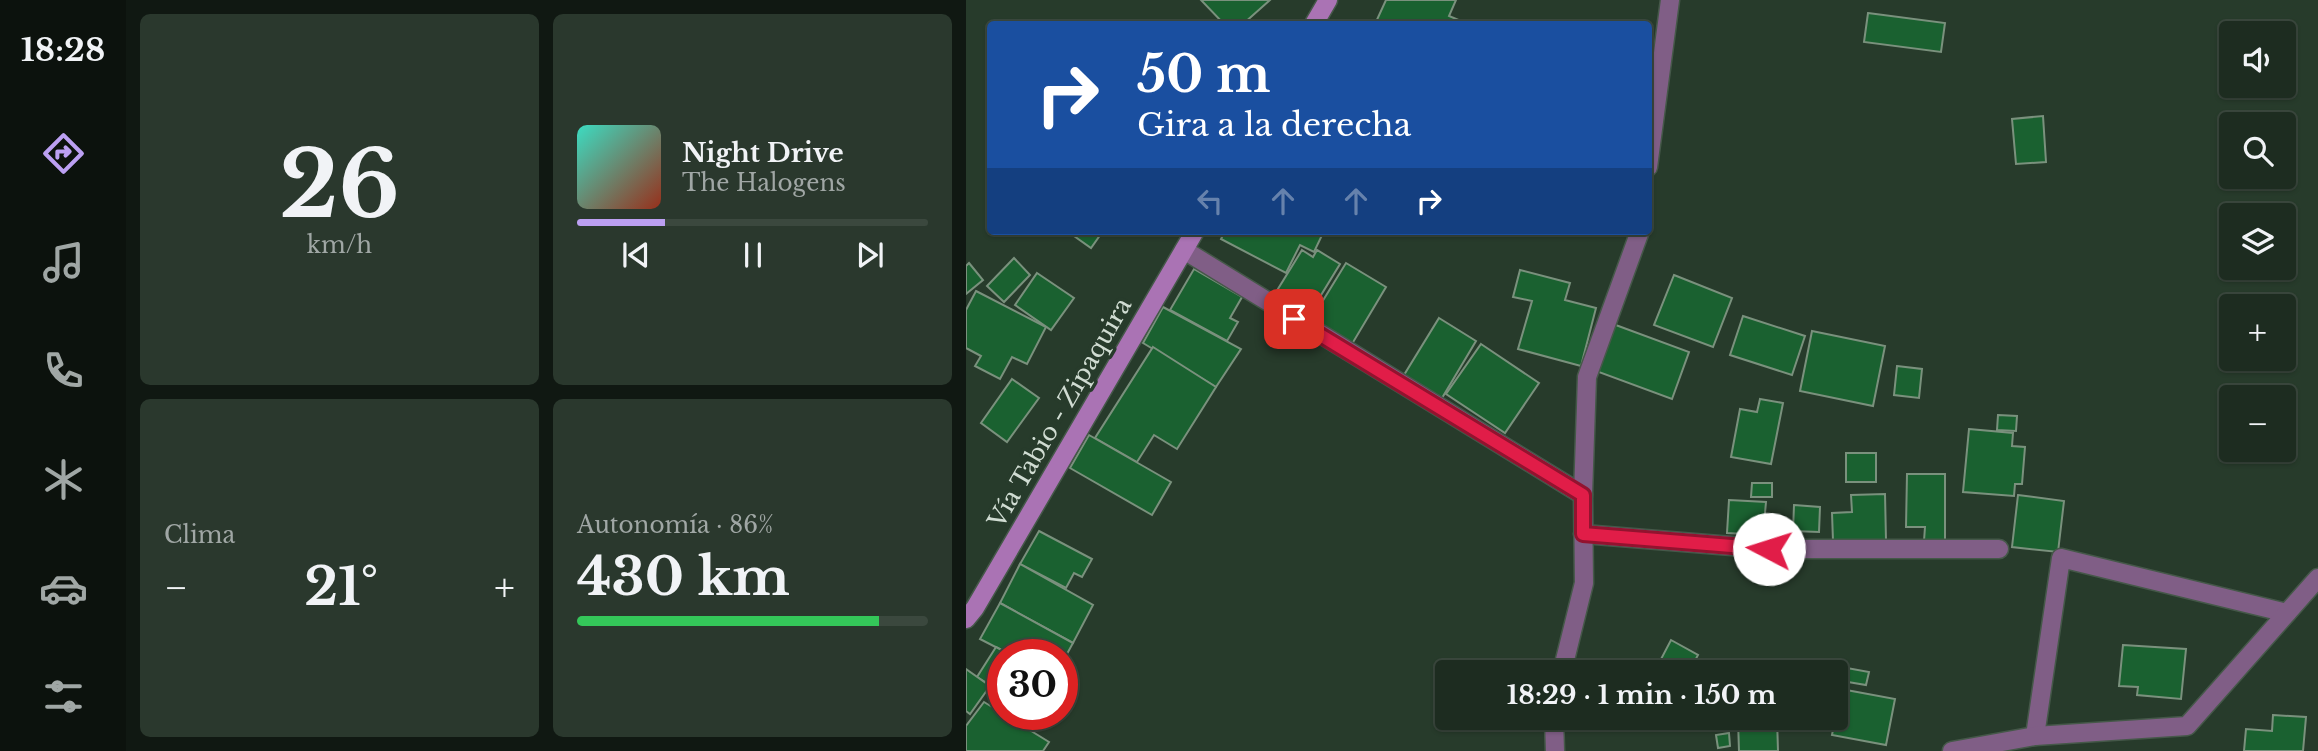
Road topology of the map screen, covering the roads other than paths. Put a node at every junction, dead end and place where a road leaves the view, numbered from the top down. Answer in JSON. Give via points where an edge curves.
{"nodes":[{"id":1,"x":1328,"y":0,"type":"edge"},
{"id":2,"x":1670,"y":0,"type":"edge"},
{"id":3,"x":1316,"y":21,"type":"edge"},
{"id":4,"x":1652,"y":137,"type":"edge"},
{"id":5,"x":1193,"y":235,"type":"edge"},
{"id":6,"x":1639,"y":235,"type":"edge"},
{"id":7,"x":1184,"y":250,"type":"junction"},
{"id":8,"x":1583,"y":495,"type":"junction"},
{"id":9,"x":1583,"y":534,"type":"junction"},
{"id":10,"x":1999,"y":549,"type":"dead end"},
{"id":11,"x":2318,"y":578,"type":"edge"},
{"id":12,"x":2287,"y":613,"type":"junction"},
{"id":13,"x":966,"y":619,"type":"edge"},
{"id":14,"x":1565,"y":660,"type":"edge"},
{"id":15,"x":1554,"y":730,"type":"edge"},
{"id":16,"x":2035,"y":736,"type":"junction"},
{"id":17,"x":1555,"y":751,"type":"edge"},
{"id":18,"x":1952,"y":751,"type":"edge"}],
"edges":[{"from":1,"to":3,"type":"street"},
{"from":2,"to":4,"type":"street"},
{"from":5,"to":7,"type":"street","name":"Vía Tabio - Zipaquira"},
{"from":6,"to":8,"type":"street","via":[[1587,377]]},
{"from":7,"to":8,"type":"street"},
{"from":7,"to":13,"type":"street","name":"Vía Tabio - Zipaquira"},
{"from":8,"to":9,"type":"street"},
{"from":9,"to":10,"type":"street","via":[[1769,549]]},
{"from":9,"to":14,"type":"street","via":[[1584,583]]},
{"from":11,"to":12,"type":"street"},
{"from":12,"to":16,"type":"street","via":[[2187,726]]},
{"from":12,"to":16,"type":"street","via":[[2060,558]]},
{"from":15,"to":17,"type":"street"},
{"from":16,"to":18,"type":"street"}]}
